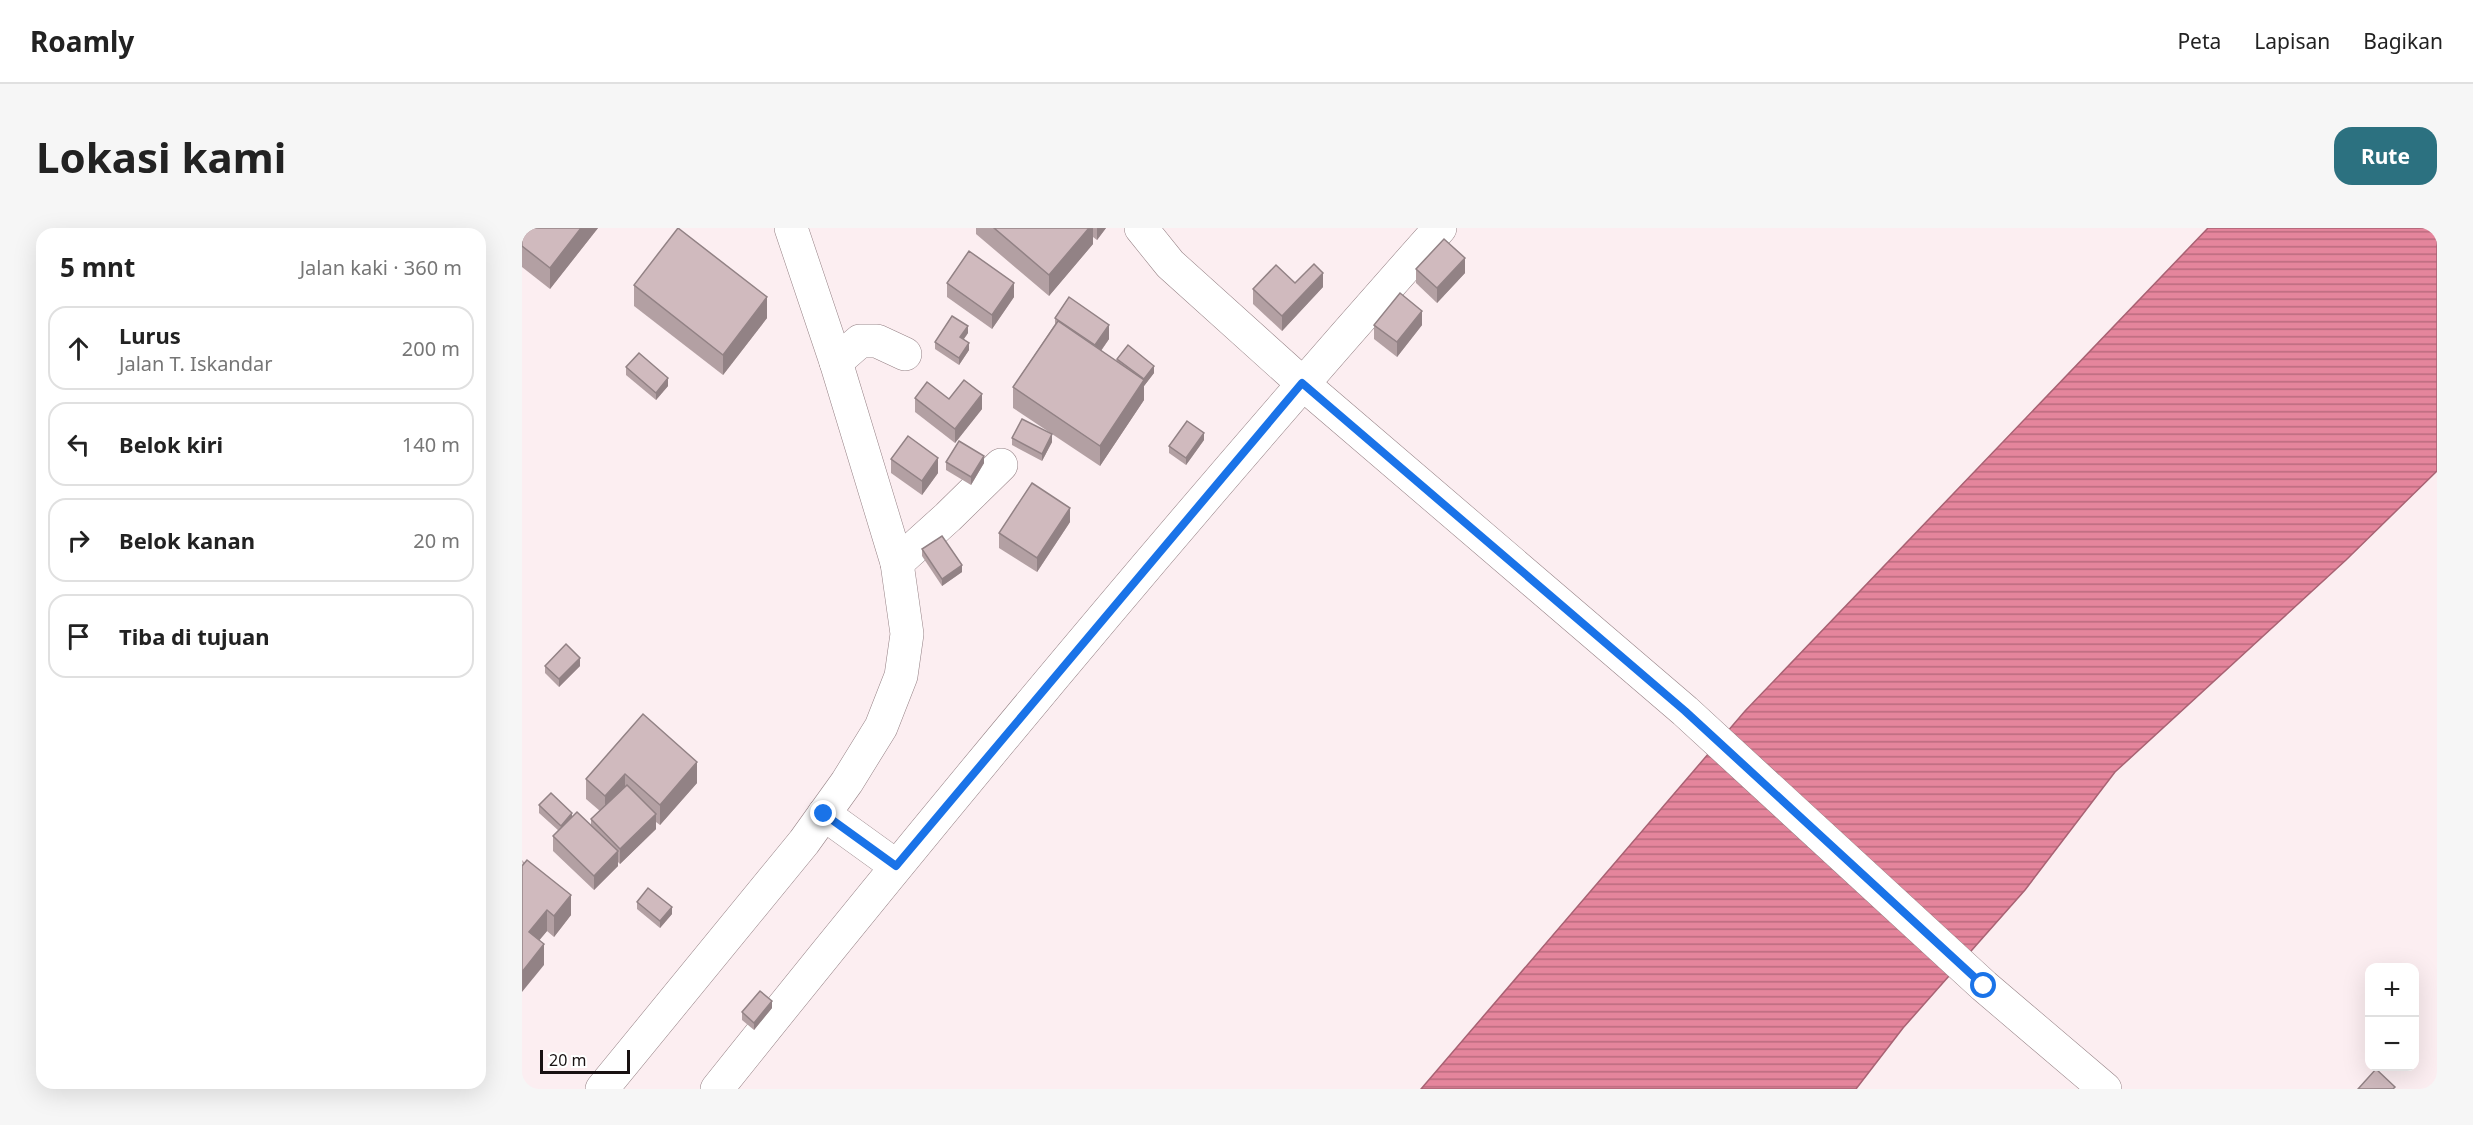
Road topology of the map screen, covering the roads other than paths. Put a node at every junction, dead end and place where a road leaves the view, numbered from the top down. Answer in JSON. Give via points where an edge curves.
{"nodes":[{"id":1,"x":791,"y":228,"type":"edge"},
{"id":2,"x":1141,"y":228,"type":"edge"},
{"id":3,"x":1440,"y":228,"type":"edge"},
{"id":4,"x":904,"y":354,"type":"dead end"},
{"id":5,"x":836,"y":362,"type":"junction"},
{"id":6,"x":1302,"y":383,"type":"junction"},
{"id":7,"x":1001,"y":465,"type":"dead end"},
{"id":8,"x":897,"y":563,"type":"junction"},
{"id":9,"x":824,"y":814,"type":"junction"},
{"id":10,"x":896,"y":866,"type":"junction"},
{"id":11,"x":603,"y":1089,"type":"edge"},
{"id":12,"x":717,"y":1089,"type":"edge"},
{"id":13,"x":2105,"y":1089,"type":"edge"}],
"edges":[{"from":1,"to":5,"type":"street"},
{"from":2,"to":6,"type":"street","via":[[1170,264]]},
{"from":3,"to":6,"type":"street"},
{"from":4,"to":5,"type":"street","via":[[877,341],[860,340]]},
{"from":5,"to":8,"type":"street"},
{"from":6,"to":10,"type":"street"},
{"from":6,"to":13,"type":"street","via":[[1685,711],[1984,986]]},
{"from":7,"to":8,"type":"street"},
{"from":8,"to":9,"type":"street","via":[[907,634],[901,676],[881,727]]},
{"from":9,"to":10,"type":"street"},
{"from":9,"to":11,"type":"street"},
{"from":10,"to":12,"type":"street"}]}
